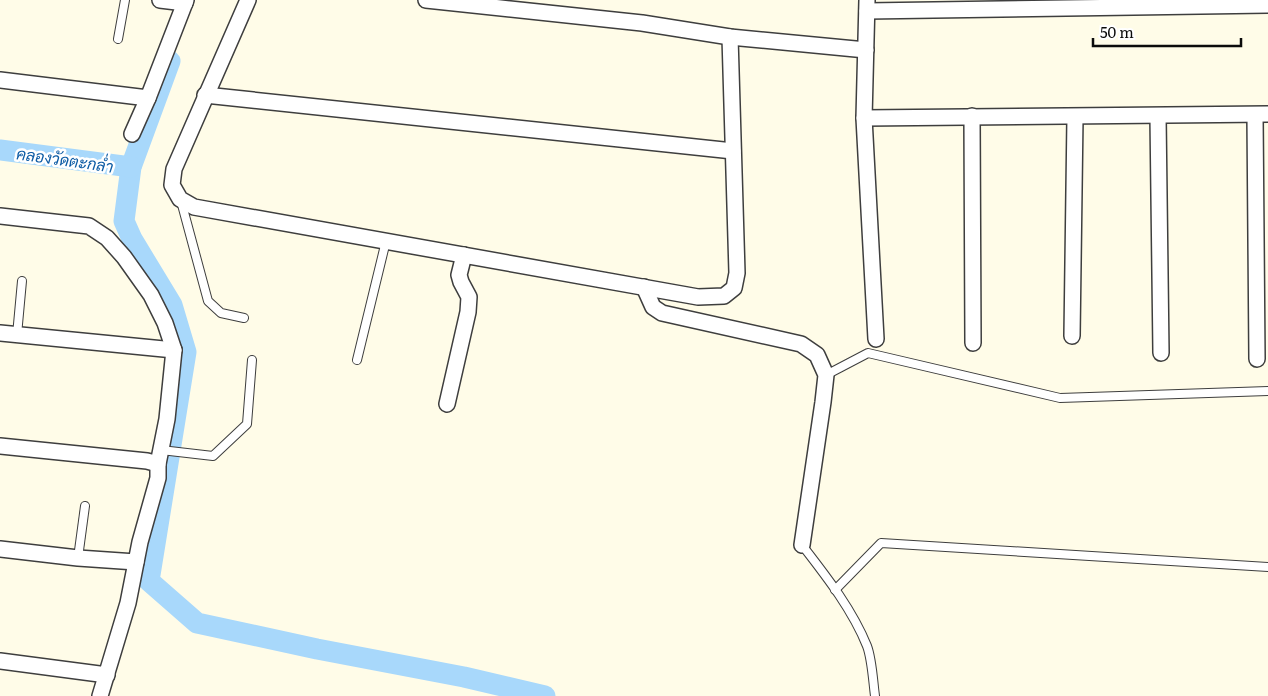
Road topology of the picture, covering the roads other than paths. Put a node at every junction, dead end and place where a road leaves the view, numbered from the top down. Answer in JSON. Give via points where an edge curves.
{"nodes":[{"id":1,"x":125,"y":0,"type":"edge"},
{"id":2,"x":160,"y":0,"type":"edge"},
{"id":3,"x":248,"y":0,"type":"edge"},
{"id":4,"x":426,"y":0,"type":"edge"},
{"id":5,"x":185,"y":2,"type":"edge"},
{"id":6,"x":1268,"y":5,"type":"edge"},
{"id":7,"x":867,"y":6,"type":"edge"},
{"id":8,"x":730,"y":37,"type":"junction"},
{"id":9,"x":118,"y":39,"type":"dead end"},
{"id":10,"x":866,"y":50,"type":"junction"},
{"id":11,"x":0,"y":80,"type":"edge"},
{"id":12,"x":206,"y":95,"type":"junction"},
{"id":13,"x":148,"y":98,"type":"junction"},
{"id":14,"x":1262,"y":115,"type":"edge"},
{"id":15,"x":972,"y":116,"type":"junction"},
{"id":16,"x":1158,"y":116,"type":"junction"},
{"id":17,"x":1075,"y":117,"type":"junction"},
{"id":18,"x":864,"y":118,"type":"junction"},
{"id":19,"x":132,"y":134,"type":"dead end"},
{"id":20,"x":733,"y":151,"type":"junction"},
{"id":21,"x":180,"y":199,"type":"junction"},
{"id":22,"x":0,"y":216,"type":"edge"},
{"id":23,"x":386,"y":241,"type":"junction"},
{"id":24,"x":464,"y":256,"type":"junction"},
{"id":25,"x":22,"y":281,"type":"dead end"},
{"id":26,"x":644,"y":288,"type":"junction"},
{"id":27,"x":244,"y":318,"type":"dead end"},
{"id":28,"x":0,"y":333,"type":"edge"},
{"id":29,"x":17,"y":335,"type":"junction"},
{"id":30,"x":1072,"y":336,"type":"dead end"},
{"id":31,"x":876,"y":339,"type":"dead end"},
{"id":32,"x":973,"y":343,"type":"dead end"},
{"id":33,"x":174,"y":350,"type":"junction"},
{"id":34,"x":1161,"y":354,"type":"dead end"},
{"id":35,"x":1257,"y":359,"type":"dead end"},
{"id":36,"x":252,"y":360,"type":"dead end"},
{"id":37,"x":357,"y":360,"type":"dead end"},
{"id":38,"x":826,"y":375,"type":"junction"},
{"id":39,"x":1268,"y":391,"type":"edge"},
{"id":40,"x":447,"y":404,"type":"dead end"},
{"id":41,"x":0,"y":446,"type":"edge"},
{"id":42,"x":160,"y":457,"type":"junction"},
{"id":43,"x":85,"y":506,"type":"dead end"},
{"id":44,"x":802,"y":545,"type":"joint"},
{"id":45,"x":0,"y":549,"type":"edge"},
{"id":46,"x":78,"y":558,"type":"junction"},
{"id":47,"x":136,"y":562,"type":"junction"},
{"id":48,"x":1268,"y":567,"type":"edge"},
{"id":49,"x":835,"y":590,"type":"junction"},
{"id":50,"x":0,"y":661,"type":"edge"},
{"id":51,"x":107,"y":675,"type":"junction"},
{"id":52,"x":100,"y":696,"type":"edge"},
{"id":53,"x":875,"y":696,"type":"edge"}],
"edges":[{"from":1,"to":9,"type":"lane"},
{"from":2,"to":5,"type":"street"},
{"from":3,"to":12,"type":"street"},
{"from":4,"to":8,"type":"street","via":[[642,23]]},
{"from":5,"to":13,"type":"street"},
{"from":6,"to":7,"type":"street"},
{"from":7,"to":10,"type":"street"},
{"from":8,"to":10,"type":"street"},
{"from":8,"to":20,"type":"street"},
{"from":10,"to":18,"type":"street"},
{"from":11,"to":13,"type":"street"},
{"from":12,"to":20,"type":"street"},
{"from":12,"to":21,"type":"street","via":[[174,169],[172,185]]},
{"from":13,"to":19,"type":"street"},
{"from":14,"to":16,"type":"street"},
{"from":14,"to":35,"type":"street"},
{"from":15,"to":17,"type":"street"},
{"from":15,"to":18,"type":"street"},
{"from":15,"to":32,"type":"street"},
{"from":16,"to":17,"type":"street"},
{"from":16,"to":34,"type":"street"},
{"from":17,"to":30,"type":"street"},
{"from":18,"to":31,"type":"street"},
{"from":20,"to":26,"type":"street","via":[[737,273],[734,288],[724,296],[698,297]]},
{"from":21,"to":23,"type":"street","via":[[194,207]]},
{"from":21,"to":27,"type":"lane","via":[[208,301],[221,313]]},
{"from":22,"to":33,"type":"street","via":[[90,226],[107,238],[151,295]]},
{"from":23,"to":24,"type":"street"},
{"from":23,"to":37,"type":"lane"},
{"from":24,"to":26,"type":"street"},
{"from":24,"to":40,"type":"street","via":[[459,275],[469,297],[468,312]]},
{"from":25,"to":29,"type":"lane"},
{"from":26,"to":38,"type":"street","via":[[653,307],[662,313],[801,344],[817,355]]},
{"from":28,"to":29,"type":"street"},
{"from":29,"to":33,"type":"street"},
{"from":33,"to":42,"type":"street"},
{"from":36,"to":42,"type":"lane","via":[[247,424],[213,456]]},
{"from":38,"to":39,"type":"lane","via":[[868,353],[1060,398]]},
{"from":38,"to":44,"type":"street"},
{"from":41,"to":42,"type":"street","via":[[147,461]]},
{"from":42,"to":47,"type":"street","via":[[158,478]]},
{"from":43,"to":46,"type":"lane"},
{"from":44,"to":49,"type":"lane"},
{"from":45,"to":46,"type":"street"},
{"from":46,"to":47,"type":"street"},
{"from":47,"to":51,"type":"street"},
{"from":48,"to":49,"type":"lane","via":[[882,543]]},
{"from":49,"to":53,"type":"lane","via":[[868,648]]},
{"from":50,"to":51,"type":"street"},
{"from":51,"to":52,"type":"street"}]}
